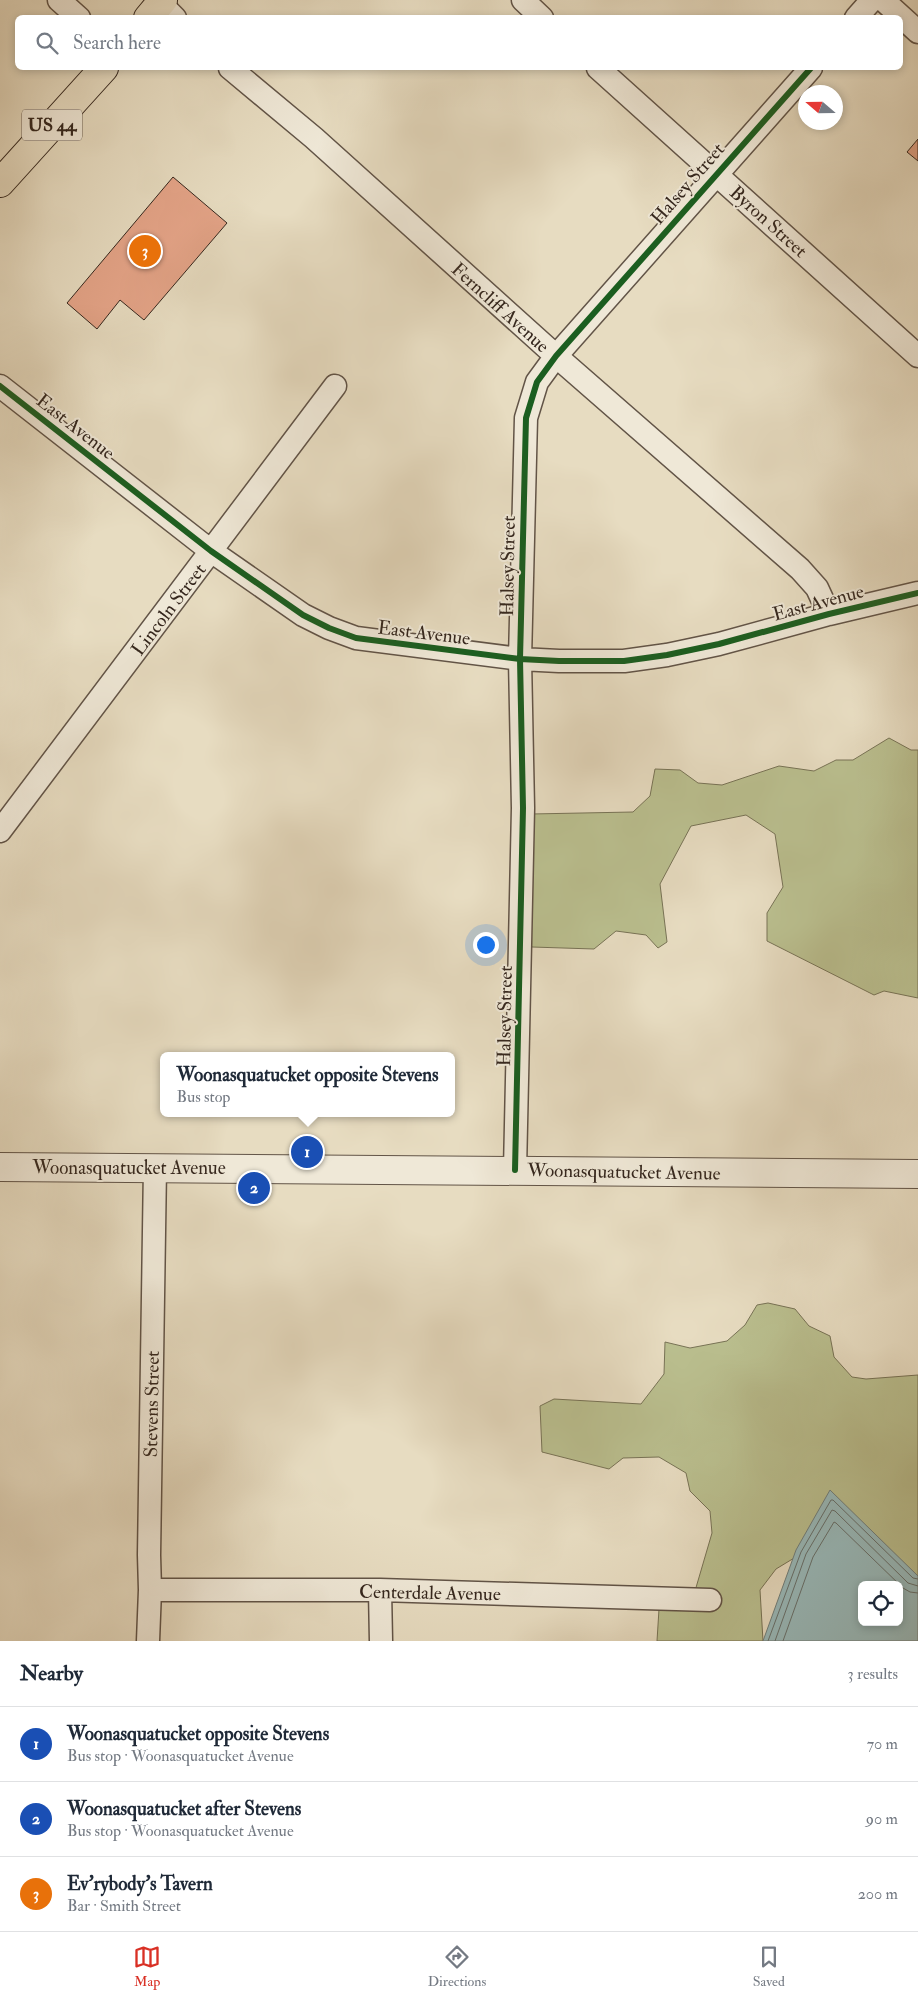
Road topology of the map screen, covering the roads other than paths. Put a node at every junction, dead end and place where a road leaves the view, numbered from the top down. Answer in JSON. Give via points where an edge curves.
{"nodes":[{"id":1,"x":59,"y":0,"type":"edge"},
{"id":2,"x":523,"y":0,"type":"edge"},
{"id":3,"x":872,"y":0,"type":"edge"},
{"id":4,"x":883,"y":0,"type":"edge"},
{"id":5,"x":76,"y":15,"type":"edge"},
{"id":6,"x":539,"y":15,"type":"edge"},
{"id":7,"x":859,"y":15,"type":"edge"},
{"id":8,"x":899,"y":15,"type":"edge"},
{"id":9,"x":903,"y":18,"type":"edge"},
{"id":10,"x":918,"y":32,"type":"edge"},
{"id":11,"x":102,"y":70,"type":"edge"},
{"id":12,"x":232,"y":70,"type":"edge"},
{"id":13,"x":600,"y":70,"type":"edge"},
{"id":14,"x":809,"y":70,"type":"edge"},
{"id":15,"x":716,"y":173,"type":"junction"},
{"id":16,"x":0,"y":183,"type":"edge"},
{"id":17,"x":556,"y":356,"type":"junction"},
{"id":18,"x":918,"y":356,"type":"edge"},
{"id":19,"x":0,"y":386,"type":"edge"},
{"id":20,"x":335,"y":386,"type":"dead end"},
{"id":21,"x":211,"y":551,"type":"junction"},
{"id":22,"x":918,"y":593,"type":"edge"},
{"id":23,"x":829,"y":614,"type":"junction"},
{"id":24,"x":520,"y":659,"type":"junction"},
{"id":25,"x":0,"y":831,"type":"edge"},
{"id":26,"x":0,"y":1167,"type":"edge"},
{"id":27,"x":155,"y":1167,"type":"junction"},
{"id":28,"x":515,"y":1170,"type":"junction"},
{"id":29,"x":918,"y":1174,"type":"edge"},
{"id":30,"x":150,"y":1590,"type":"junction"},
{"id":31,"x":380,"y":1590,"type":"junction"},
{"id":32,"x":710,"y":1600,"type":"dead end"},
{"id":33,"x":148,"y":1641,"type":"edge"},
{"id":34,"x":381,"y":1641,"type":"edge"}],
"edges":[{"from":1,"to":5,"type":"street"},
{"from":2,"to":6,"type":"street"},
{"from":3,"to":7,"type":"street"},
{"from":4,"to":8,"type":"street"},
{"from":9,"to":10,"type":"street"},
{"from":11,"to":16,"type":"main road","number":"US 44"},
{"from":12,"to":17,"type":"street","name":"Ferncliff Avenue"},
{"from":13,"to":15,"type":"street","name":"Byron Street"},
{"from":14,"to":15,"type":"street","name":"Halsey Street"},
{"from":15,"to":17,"type":"street","name":"Halsey Street"},
{"from":15,"to":18,"type":"street","name":"Byron Street"},
{"from":17,"to":23,"type":"street","name":"Ferncliff Avenue","via":[[800,569],[817,588]]},
{"from":17,"to":24,"type":"street","name":"Halsey Street","via":[[537,382],[526,418]]},
{"from":19,"to":21,"type":"street","name":"East Avenue"},
{"from":20,"to":21,"type":"street","name":"Lincoln Street"},
{"from":21,"to":24,"type":"street","name":"East Avenue","via":[[303,615],[356,638]]},
{"from":21,"to":25,"type":"street","name":"Lincoln Street"},
{"from":22,"to":23,"type":"street","name":"East Avenue"},
{"from":23,"to":24,"type":"street","name":"East Avenue","via":[[668,655],[624,661]]},
{"from":24,"to":28,"type":"street","name":"Halsey Street","via":[[523,808]]},
{"from":26,"to":27,"type":"street","name":"Woonasquatucket Avenue"},
{"from":27,"to":28,"type":"street","name":"Woonasquatucket Avenue"},
{"from":27,"to":30,"type":"street","name":"Stevens Street"},
{"from":28,"to":29,"type":"street","name":"Woonasquatucket Avenue"},
{"from":30,"to":31,"type":"street","name":"Centerdale Avenue"},
{"from":30,"to":33,"type":"street","name":"Stevens Street"},
{"from":31,"to":32,"type":"street","name":"Centerdale Avenue"},
{"from":31,"to":34,"type":"street"}]}
